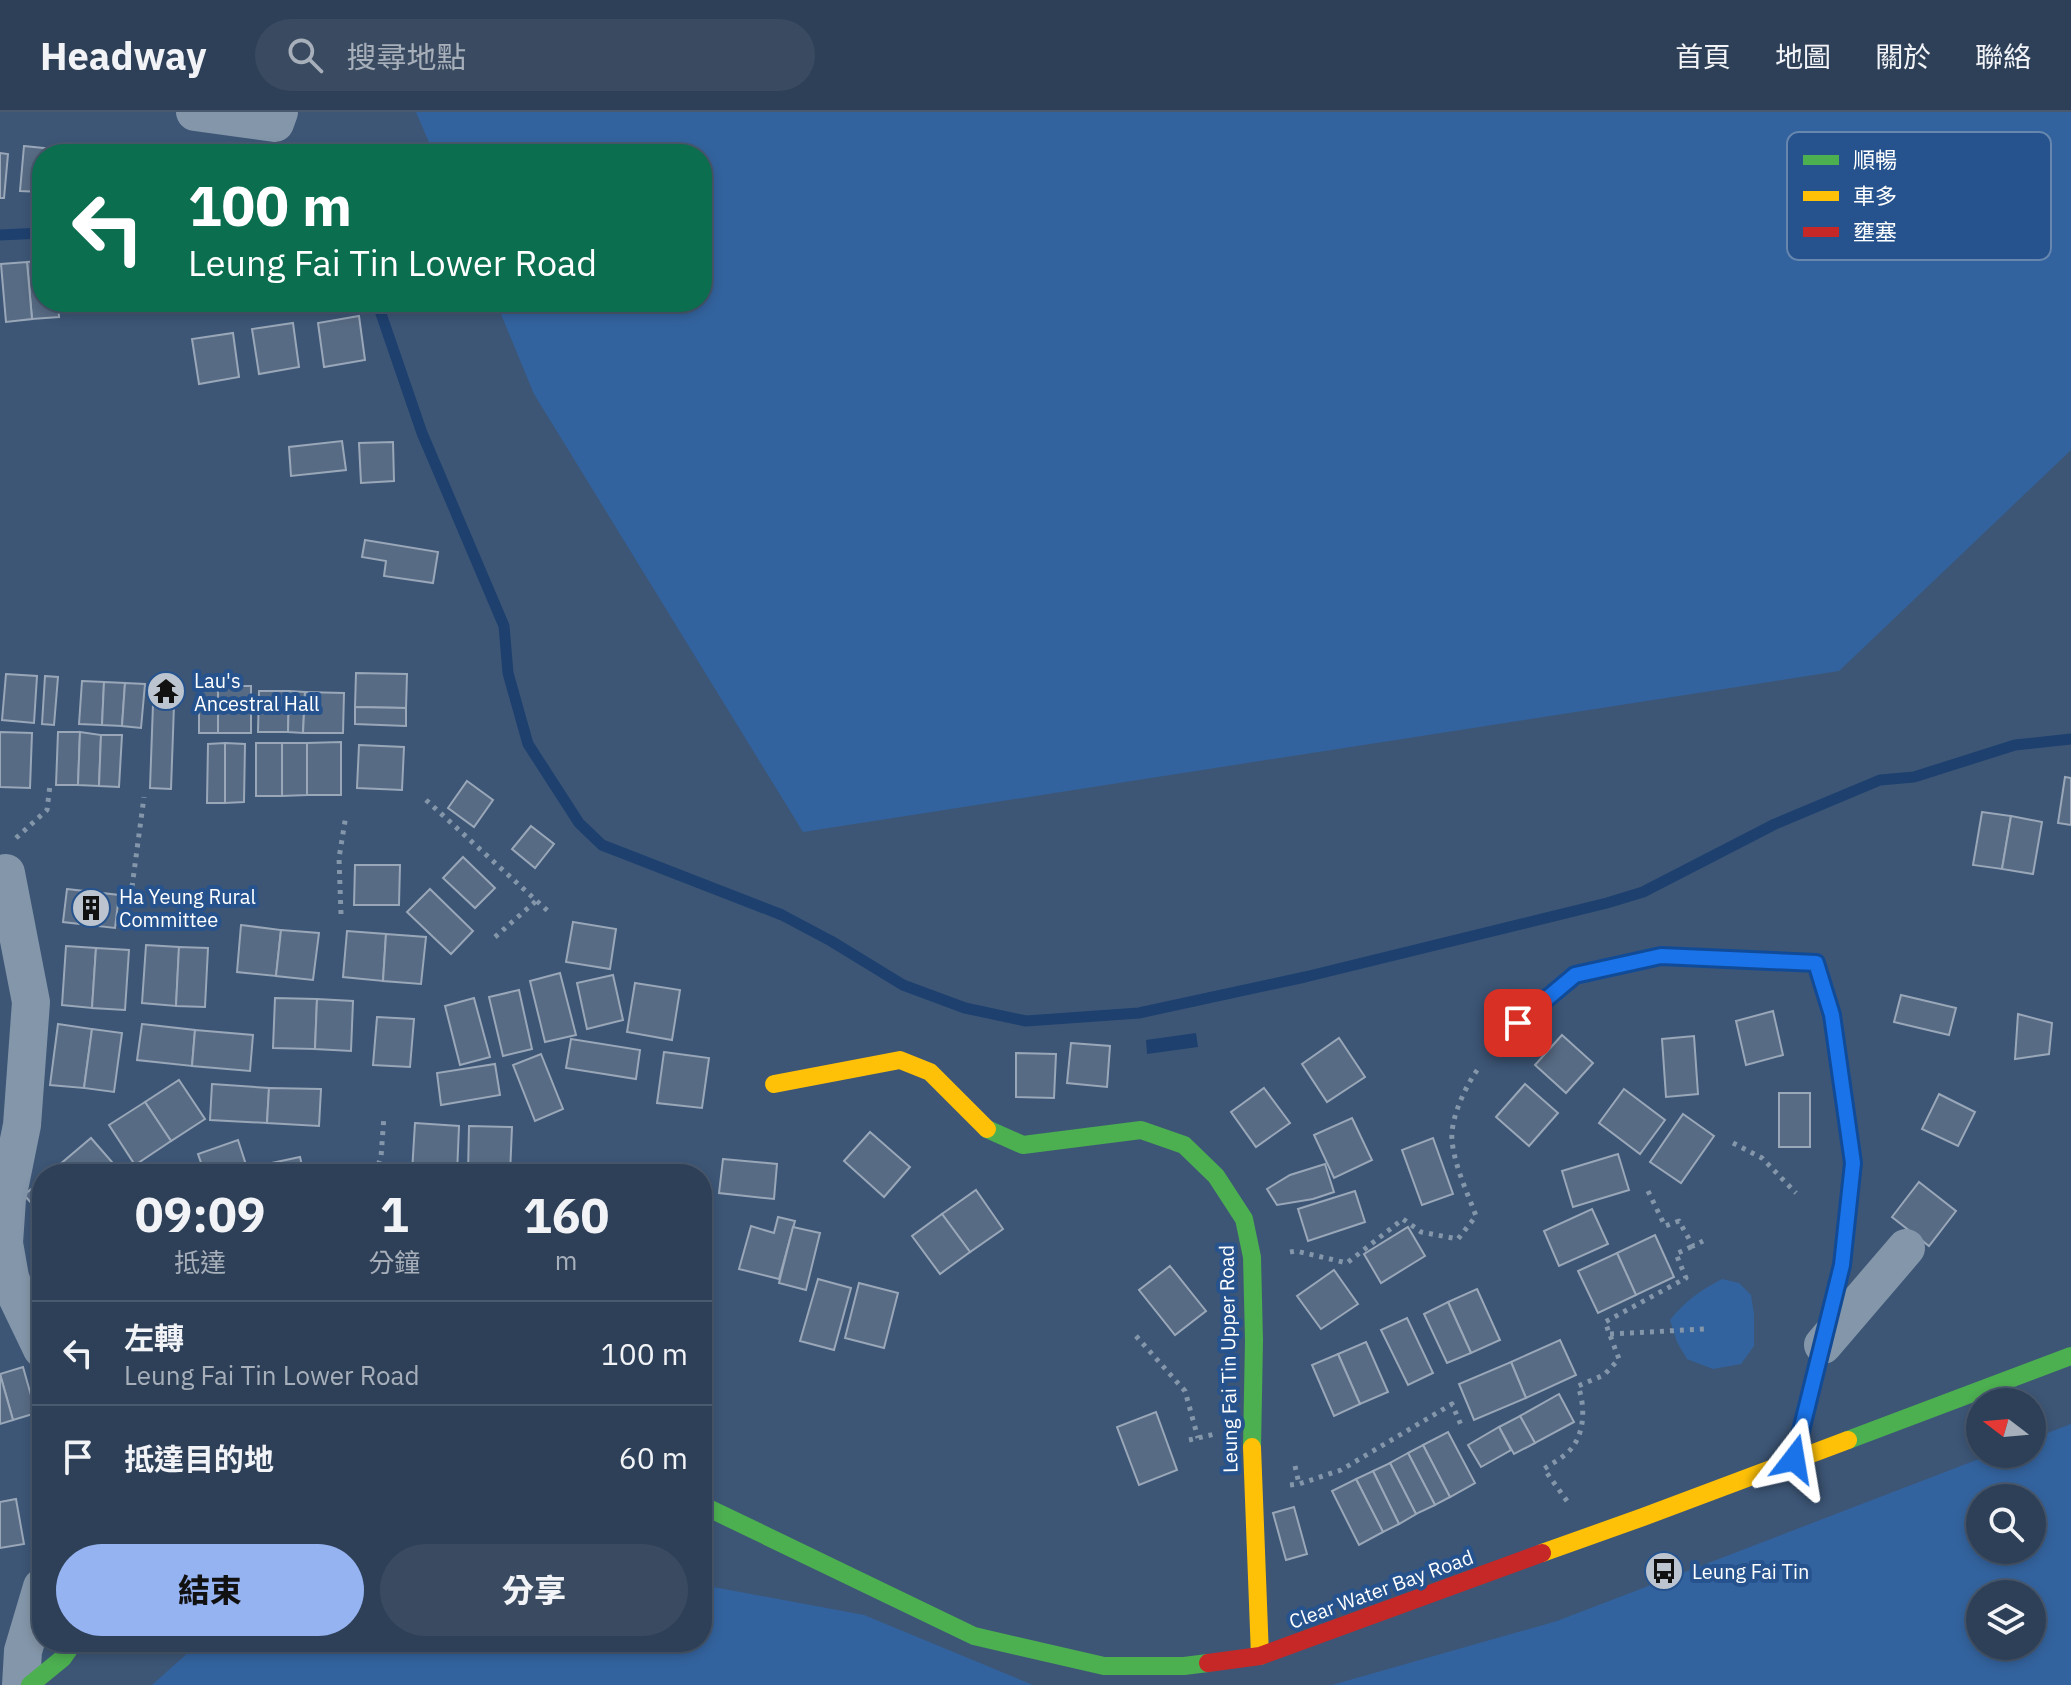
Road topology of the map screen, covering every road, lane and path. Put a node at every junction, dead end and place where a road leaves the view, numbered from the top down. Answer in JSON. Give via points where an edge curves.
{"nodes":[{"id":1,"x":195,"y":112,"type":"edge"},
{"id":2,"x":279,"y":112,"type":"edge"},
{"id":3,"x":50,"y":785,"type":"dead end"},
{"id":4,"x":144,"y":797,"type":"dead end"},
{"id":5,"x":426,"y":800,"type":"dead end"},
{"id":6,"x":346,"y":815,"type":"dead end"},
{"id":7,"x":17,"y":837,"type":"dead end"},
{"id":8,"x":6,"y":873,"type":"dead end"},
{"id":9,"x":132,"y":887,"type":"dead end"},
{"id":10,"x":536,"y":901,"type":"junction"},
{"id":11,"x":550,"y":913,"type":"dead end"},
{"id":12,"x":341,"y":914,"type":"dead end"},
{"id":13,"x":495,"y":937,"type":"dead end"},
{"id":14,"x":1499,"y":1039,"type":"joint"},
{"id":15,"x":774,"y":1084,"type":"dead end"},
{"id":16,"x":384,"y":1116,"type":"dead end"},
{"id":17,"x":1733,"y":1143,"type":"dead end"},
{"id":18,"x":379,"y":1164,"type":"edge"},
{"id":19,"x":1648,"y":1191,"type":"dead end"},
{"id":20,"x":1796,"y":1193,"type":"dead end"},
{"id":21,"x":4,"y":1199,"type":"edge"},
{"id":22,"x":1703,"y":1241,"type":"dead end"},
{"id":23,"x":1693,"y":1246,"type":"junction"},
{"id":24,"x":1906,"y":1248,"type":"dead end"},
{"id":25,"x":1296,"y":1251,"type":"dead end"},
{"id":26,"x":32,"y":1328,"type":"edge"},
{"id":27,"x":1705,"y":1329,"type":"dead end"},
{"id":28,"x":1610,"y":1334,"type":"junction"},
{"id":29,"x":1136,"y":1336,"type":"dead end"},
{"id":30,"x":1823,"y":1345,"type":"junction"},
{"id":31,"x":2071,"y":1356,"type":"edge"},
{"id":32,"x":1461,"y":1425,"type":"dead end"},
{"id":33,"x":1227,"y":1432,"type":"dead end"},
{"id":34,"x":1198,"y":1438,"type":"junction"},
{"id":35,"x":1189,"y":1440,"type":"dead end"},
{"id":36,"x":1794,"y":1459,"type":"junction"},
{"id":37,"x":1253,"y":1489,"type":"junction"},
{"id":38,"x":712,"y":1510,"type":"edge"},
{"id":39,"x":1592,"y":1535,"type":"junction"},
{"id":40,"x":32,"y":1621,"type":"edge"},
{"id":41,"x":67,"y":1652,"type":"edge"},
{"id":42,"x":1260,"y":1656,"type":"junction"},
{"id":43,"x":63,"y":1658,"type":"junction"},
{"id":44,"x":21,"y":1685,"type":"edge"},
{"id":45,"x":30,"y":1685,"type":"edge"},
{"id":46,"x":54,"y":1685,"type":"edge"}],
"edges":[{"from":1,"to":2,"type":"street","via":[[275,123]]},
{"from":3,"to":7,"type":"path","via":[[47,810]]},
{"from":4,"to":9,"type":"path"},
{"from":5,"to":10,"type":"path"},
{"from":6,"to":12,"type":"path","via":[[339,858]]},
{"from":8,"to":21,"type":"street","via":[[31,1002],[22,1125]]},
{"from":10,"to":11,"type":"path"},
{"from":10,"to":13,"type":"path"},
{"from":14,"to":25,"type":"path","via":[[1469,1082],[1457,1112],[1452,1139],[1476,1216],[1458,1239],[1421,1232],[1403,1219],[1347,1263]]},
{"from":14,"to":30,"type":"street","via":[[1575,975],[1661,956],[1816,963],[1832,1015],[1853,1163],[1842,1265]]},
{"from":15,"to":37,"type":"street","name":"Leung Fai Tin Upper Road","via":[[900,1060],[930,1072],[985,1128],[1023,1145],[1141,1130],[1184,1145],[1216,1176],[1244,1219],[1252,1257]]},
{"from":16,"to":18,"type":"path"},
{"from":17,"to":20,"type":"path","via":[[1762,1158]]},
{"from":19,"to":23,"type":"path","via":[[1665,1226],[1679,1221]]},
{"from":21,"to":26,"type":"street","via":[[8,1268]]},
{"from":22,"to":23,"type":"path"},
{"from":23,"to":28,"type":"path","via":[[1676,1254],[1686,1278],[1605,1322]]},
{"from":24,"to":30,"type":"street"},
{"from":27,"to":28,"type":"path"},
{"from":28,"to":39,"type":"path","via":[[1619,1359],[1604,1375],[1578,1386],[1584,1403],[1578,1438],[1568,1453],[1544,1469]]},
{"from":29,"to":34,"type":"path","via":[[1185,1391]]},
{"from":30,"to":36,"type":"street"},
{"from":31,"to":36,"type":"street","name":"Clear Water Bay Road"},
{"from":32,"to":37,"type":"path","via":[[1452,1404],[1341,1470],[1299,1484]]},
{"from":33,"to":34,"type":"path"},
{"from":34,"to":35,"type":"path"},
{"from":36,"to":39,"type":"street","name":"Clear Water Bay Road"},
{"from":37,"to":42,"type":"street","name":"Leung Fai Tin Upper Road"},
{"from":38,"to":42,"type":"street","name":"Clear Water Bay Road","via":[[974,1636],[1104,1666],[1184,1666]]},
{"from":39,"to":42,"type":"street","name":"Clear Water Bay Road"},
{"from":40,"to":44,"type":"street"},
{"from":41,"to":43,"type":"street"},
{"from":43,"to":45,"type":"street"},
{"from":43,"to":46,"type":"street"}]}
